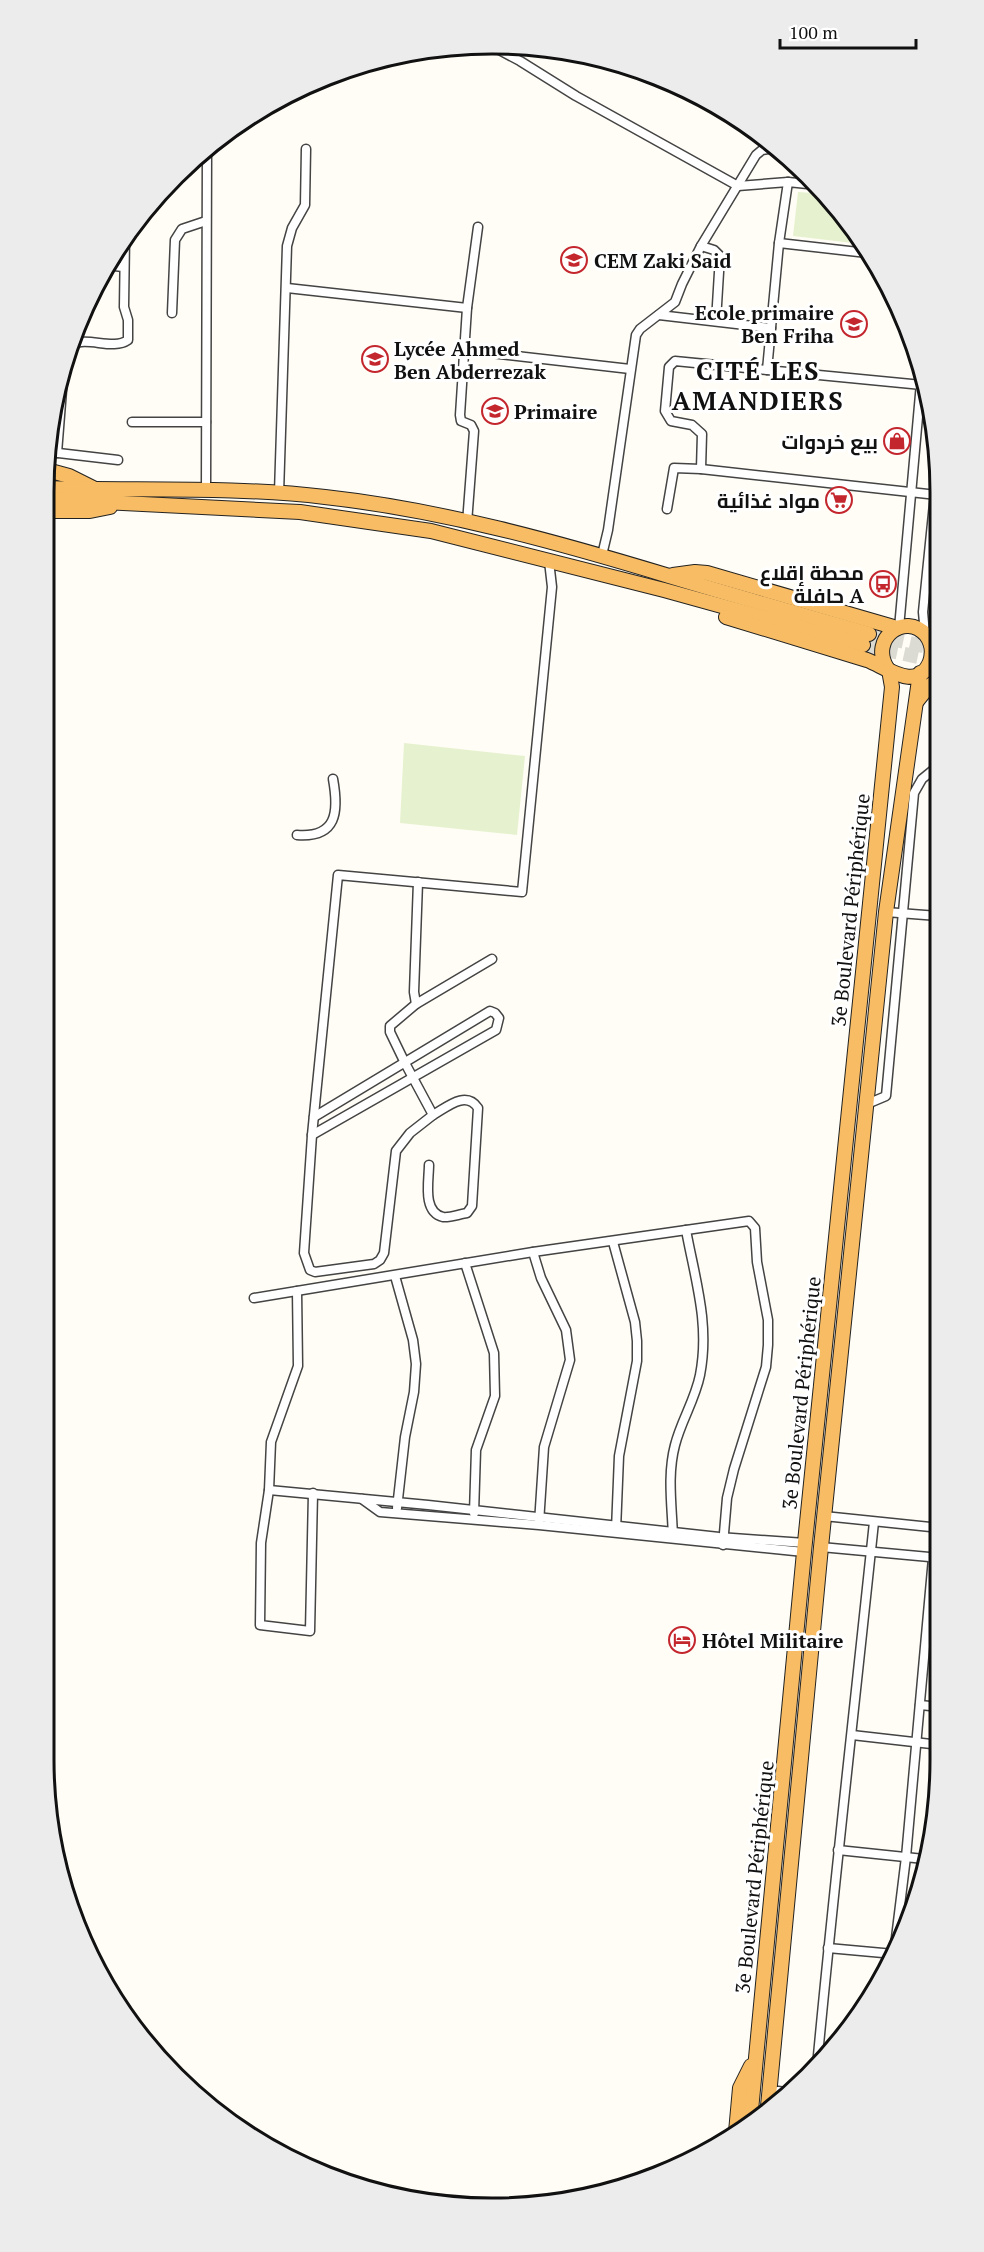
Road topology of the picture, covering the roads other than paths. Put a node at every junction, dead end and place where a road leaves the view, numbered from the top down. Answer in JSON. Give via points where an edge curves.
{"nodes":[{"id":1,"x":508,"y":55,"type":"edge"},
{"id":2,"x":306,"y":149,"type":"dead end"},
{"id":3,"x":765,"y":150,"type":"edge"},
{"id":4,"x":207,"y":160,"type":"edge"},
{"id":5,"x":788,"y":182,"type":"junction"},
{"id":6,"x":803,"y":184,"type":"edge"},
{"id":7,"x":738,"y":186,"type":"junction"},
{"id":8,"x":206,"y":221,"type":"junction"},
{"id":9,"x":478,"y":227,"type":"dead end"},
{"id":10,"x":779,"y":243,"type":"junction"},
{"id":11,"x":701,"y":246,"type":"junction"},
{"id":12,"x":858,"y":252,"type":"edge"},
{"id":13,"x":124,"y":256,"type":"edge"},
{"id":14,"x":117,"y":266,"type":"edge"},
{"id":15,"x":123,"y":267,"type":"junction"},
{"id":16,"x":287,"y":288,"type":"junction"},
{"id":17,"x":467,"y":308,"type":"junction"},
{"id":18,"x":172,"y":313,"type":"dead end"},
{"id":19,"x":658,"y":315,"type":"junction"},
{"id":20,"x":716,"y":321,"type":"junction"},
{"id":21,"x":771,"y":328,"type":"junction"},
{"id":22,"x":80,"y":342,"type":"edge"},
{"id":23,"x":465,"y":350,"type":"junction"},
{"id":24,"x":630,"y":369,"type":"junction"},
{"id":25,"x":767,"y":370,"type":"junction"},
{"id":26,"x":916,"y":383,"type":"edge"},
{"id":27,"x":920,"y":400,"type":"edge"},
{"id":28,"x":132,"y":422,"type":"dead end"},
{"id":29,"x":206,"y":422,"type":"junction"},
{"id":30,"x":56,"y":453,"type":"edge"},
{"id":31,"x":118,"y":460,"type":"dead end"},
{"id":32,"x":701,"y":469,"type":"junction"},
{"id":33,"x":55,"y":472,"type":"edge"},
{"id":34,"x":54,"y":482,"type":"edge"},
{"id":35,"x":54,"y":488,"type":"edge"},
{"id":36,"x":89,"y":489,"type":"junction"},
{"id":37,"x":206,"y":489,"type":"junction"},
{"id":38,"x":910,"y":492,"type":"junction"},
{"id":39,"x":279,"y":493,"type":"junction"},
{"id":40,"x":930,"y":494,"type":"edge"},
{"id":41,"x":54,"y":499,"type":"edge"},
{"id":42,"x":130,"y":503,"type":"junction"},
{"id":43,"x":667,"y":509,"type":"dead end"},
{"id":44,"x":54,"y":511,"type":"edge"},
{"id":45,"x":467,"y":522,"type":"junction"},
{"id":46,"x":930,"y":549,"type":"edge"},
{"id":47,"x":602,"y":555,"type":"junction"},
{"id":48,"x":549,"y":561,"type":"junction"},
{"id":49,"x":669,"y":576,"type":"junction"},
{"id":50,"x":664,"y":590,"type":"junction"},
{"id":51,"x":898,"y":628,"type":"junction"},
{"id":52,"x":930,"y":635,"type":"edge"},
{"id":53,"x":867,"y":660,"type":"junction"},
{"id":54,"x":930,"y":661,"type":"edge"},
{"id":55,"x":888,"y":669,"type":"junction"},
{"id":56,"x":921,"y":672,"type":"junction"},
{"id":57,"x":930,"y":674,"type":"edge"},
{"id":58,"x":891,"y":687,"type":"junction"},
{"id":59,"x":930,"y":687,"type":"edge"},
{"id":60,"x":916,"y":703,"type":"junction"},
{"id":61,"x":930,"y":772,"type":"edge"},
{"id":62,"x":333,"y":779,"type":"dead end"},
{"id":63,"x":297,"y":835,"type":"dead end"},
{"id":64,"x":418,"y":882,"type":"junction"},
{"id":65,"x":886,"y":912,"type":"junction"},
{"id":66,"x":903,"y":914,"type":"junction"},
{"id":67,"x":930,"y":916,"type":"edge"},
{"id":68,"x":492,"y":959,"type":"dead end"},
{"id":69,"x":416,"y":1004,"type":"junction"},
{"id":70,"x":405,"y":1063,"type":"junction"},
{"id":71,"x":414,"y":1077,"type":"junction"},
{"id":72,"x":867,"y":1104,"type":"junction"},
{"id":73,"x":433,"y":1115,"type":"junction"},
{"id":74,"x":314,"y":1117,"type":"junction"},
{"id":75,"x":312,"y":1135,"type":"junction"},
{"id":76,"x":429,"y":1165,"type":"dead end"},
{"id":77,"x":686,"y":1230,"type":"junction"},
{"id":78,"x":613,"y":1242,"type":"junction"},
{"id":79,"x":533,"y":1252,"type":"junction"},
{"id":80,"x":465,"y":1263,"type":"junction"},
{"id":81,"x":395,"y":1276,"type":"junction"},
{"id":82,"x":297,"y":1291,"type":"junction"},
{"id":83,"x":254,"y":1298,"type":"dead end"},
{"id":84,"x":268,"y":1490,"type":"junction"},
{"id":85,"x":313,"y":1493,"type":"junction"},
{"id":86,"x":361,"y":1498,"type":"junction"},
{"id":87,"x":397,"y":1502,"type":"junction"},
{"id":88,"x":396,"y":1513,"type":"junction"},
{"id":89,"x":808,"y":1514,"type":"junction"},
{"id":90,"x":474,"y":1515,"type":"junction"},
{"id":91,"x":824,"y":1516,"type":"junction"},
{"id":92,"x":539,"y":1521,"type":"junction"},
{"id":93,"x":874,"y":1522,"type":"junction"},
{"id":94,"x":930,"y":1527,"type":"edge"},
{"id":95,"x":616,"y":1530,"type":"junction"},
{"id":96,"x":673,"y":1536,"type":"junction"},
{"id":97,"x":724,"y":1541,"type":"junction"},
{"id":98,"x":805,"y":1547,"type":"junction"},
{"id":99,"x":821,"y":1547,"type":"junction"},
{"id":100,"x":871,"y":1552,"type":"junction"},
{"id":101,"x":930,"y":1557,"type":"edge"},
{"id":102,"x":930,"y":1619,"type":"edge"},
{"id":103,"x":797,"y":1630,"type":"junction"},
{"id":104,"x":813,"y":1631,"type":"junction"},
{"id":105,"x":920,"y":1705,"type":"junction"},
{"id":106,"x":930,"y":1706,"type":"edge"},
{"id":107,"x":852,"y":1735,"type":"junction"},
{"id":108,"x":917,"y":1743,"type":"junction"},
{"id":109,"x":930,"y":1744,"type":"edge"},
{"id":110,"x":838,"y":1850,"type":"junction"},
{"id":111,"x":906,"y":1857,"type":"junction"},
{"id":112,"x":919,"y":1858,"type":"edge"},
{"id":113,"x":897,"y":1927,"type":"edge"},
{"id":114,"x":828,"y":1948,"type":"junction"},
{"id":115,"x":885,"y":1953,"type":"edge"},
{"id":116,"x":818,"y":2052,"type":"edge"},
{"id":117,"x":755,"y":2059,"type":"junction"},
{"id":118,"x":772,"y":2062,"type":"junction"},
{"id":119,"x":780,"y":2090,"type":"edge"},
{"id":120,"x":769,"y":2099,"type":"edge"},
{"id":121,"x":751,"y":2113,"type":"edge"},
{"id":122,"x":737,"y":2123,"type":"edge"}],
"edges":[{"from":1,"to":7,"type":"street"},
{"from":2,"to":16,"type":"street","via":[[306,198],[287,246]]},
{"from":3,"to":7,"type":"street","via":[[759,152]]},
{"from":4,"to":8,"type":"street"},
{"from":5,"to":6,"type":"street"},
{"from":5,"to":7,"type":"street"},
{"from":5,"to":10,"type":"street"},
{"from":7,"to":11,"type":"street"},
{"from":8,"to":18,"type":"street","via":[[182,229],[175,240]]},
{"from":8,"to":29,"type":"street"},
{"from":9,"to":17,"type":"street"},
{"from":10,"to":12,"type":"street"},
{"from":10,"to":21,"type":"street"},
{"from":11,"to":19,"type":"street","via":[[675,302]]},
{"from":11,"to":20,"type":"street","via":[[720,256]]},
{"from":13,"to":15,"type":"street"},
{"from":14,"to":15,"type":"street"},
{"from":15,"to":22,"type":"street","via":[[128,340]]},
{"from":16,"to":17,"type":"street"},
{"from":16,"to":39,"type":"street"},
{"from":17,"to":23,"type":"street"},
{"from":19,"to":20,"type":"street"},
{"from":19,"to":24,"type":"street","via":[[636,335]]},
{"from":20,"to":21,"type":"street"},
{"from":21,"to":25,"type":"street"},
{"from":23,"to":24,"type":"street"},
{"from":23,"to":45,"type":"street","via":[[460,418],[474,431]]},
{"from":24,"to":47,"type":"street"},
{"from":25,"to":26,"type":"street"},
{"from":25,"to":32,"type":"street","via":[[678,361],[670,364],[665,411],[671,421],[692,425],[702,434]]},
{"from":27,"to":38,"type":"street"},
{"from":28,"to":29,"type":"street"},
{"from":29,"to":37,"type":"street"},
{"from":30,"to":31,"type":"street"},
{"from":32,"to":38,"type":"street"},
{"from":32,"to":43,"type":"street","via":[[674,468]]},
{"from":33,"to":36,"type":"highway"},
{"from":34,"to":36,"type":"highway"},
{"from":35,"to":36,"type":"highway"},
{"from":36,"to":37,"type":"highway"},
{"from":37,"to":39,"type":"highway"},
{"from":38,"to":40,"type":"street"},
{"from":38,"to":51,"type":"street"},
{"from":39,"to":45,"type":"highway","via":[[404,509]]},
{"from":41,"to":42,"type":"highway"},
{"from":42,"to":44,"type":"highway","via":[[90,511]]},
{"from":42,"to":48,"type":"highway","via":[[300,512],[398,525]]},
{"from":45,"to":47,"type":"highway"},
{"from":46,"to":52,"type":"street","via":[[923,612]]},
{"from":47,"to":49,"type":"highway"},
{"from":48,"to":50,"type":"highway"},
{"from":48,"to":64,"type":"street","via":[[552,587],[522,892]]},
{"from":49,"to":50,"type":"highway","via":[[866,640]]},
{"from":49,"to":51,"type":"highway","via":[[707,573]]},
{"from":50,"to":53,"type":"highway","via":[[689,606]]},
{"from":51,"to":52,"type":"highway","via":[[911,627]]},
{"from":51,"to":55,"type":"highway","via":[[887,635],[882,646]]},
{"from":53,"to":55,"type":"highway"},
{"from":53,"to":58,"type":"highway","via":[[884,674]]},
{"from":54,"to":56,"type":"highway"},
{"from":55,"to":56,"type":"highway","via":[[902,677]]},
{"from":55,"to":58,"type":"highway","name":"3e Boulevard Périphérique"},
{"from":56,"to":57,"type":"highway"},
{"from":56,"to":60,"type":"highway"},
{"from":58,"to":89,"type":"highway","name":"3e Boulevard Périphérique"},
{"from":59,"to":60,"type":"highway"},
{"from":60,"to":65,"type":"highway"},
{"from":61,"to":66,"type":"street","via":[[914,793]]},
{"from":62,"to":63,"type":"street","via":[[332,824],[318,834]]},
{"from":64,"to":69,"type":"street"},
{"from":64,"to":74,"type":"street","via":[[338,875]]},
{"from":65,"to":66,"type":"street"},
{"from":65,"to":72,"type":"highway"},
{"from":66,"to":67,"type":"street"},
{"from":66,"to":72,"type":"street","via":[[886,1096]]},
{"from":68,"to":69,"type":"street"},
{"from":69,"to":70,"type":"street","via":[[390,1026]]},
{"from":70,"to":71,"type":"street"},
{"from":70,"to":71,"type":"street","via":[[490,1011],[499,1018],[496,1030]]},
{"from":70,"to":74,"type":"street"},
{"from":71,"to":73,"type":"street"},
{"from":71,"to":75,"type":"street"},
{"from":72,"to":91,"type":"highway"},
{"from":73,"to":75,"type":"street","via":[[410,1133],[396,1151],[384,1253],[374,1264],[310,1270],[304,1253]]},
{"from":73,"to":76,"type":"street","via":[[460,1100],[474,1102],[478,1108],[472,1206],[467,1213],[444,1217],[433,1211],[429,1202]]},
{"from":74,"to":75,"type":"street"},
{"from":77,"to":78,"type":"street"},
{"from":77,"to":96,"type":"street","via":[[704,1332],[700,1376],[671,1461]]},
{"from":77,"to":97,"type":"street","via":[[750,1221],[755,1228],[768,1320],[766,1366],[727,1498]]},
{"from":78,"to":79,"type":"street"},
{"from":78,"to":95,"type":"street","via":[[637,1341],[619,1456]]},
{"from":79,"to":80,"type":"street"},
{"from":79,"to":92,"type":"street","via":[[566,1330],[570,1360],[544,1447]]},
{"from":80,"to":81,"type":"street"},
{"from":80,"to":90,"type":"street","via":[[494,1353],[495,1396],[476,1450]]},
{"from":81,"to":82,"type":"street"},
{"from":81,"to":87,"type":"street","via":[[416,1365]]},
{"from":82,"to":83,"type":"street"},
{"from":82,"to":84,"type":"street","via":[[298,1366],[271,1442]]},
{"from":84,"to":85,"type":"street"},
{"from":84,"to":85,"type":"street","via":[[261,1544],[260,1625],[310,1631]]},
{"from":85,"to":86,"type":"street"},
{"from":86,"to":87,"type":"street"},
{"from":86,"to":88,"type":"street","via":[[380,1512]]},
{"from":87,"to":88,"type":"street"},
{"from":87,"to":90,"type":"street"},
{"from":88,"to":90,"type":"street"},
{"from":89,"to":91,"type":"highway"},
{"from":89,"to":98,"type":"highway","name":"3e Boulevard Périphérique"},
{"from":90,"to":92,"type":"street"},
{"from":91,"to":93,"type":"street"},
{"from":91,"to":99,"type":"highway"},
{"from":92,"to":95,"type":"street"},
{"from":93,"to":94,"type":"street"},
{"from":93,"to":100,"type":"street"},
{"from":95,"to":96,"type":"street"},
{"from":96,"to":97,"type":"street"},
{"from":97,"to":98,"type":"street"},
{"from":98,"to":99,"type":"highway"},
{"from":98,"to":103,"type":"highway","name":"3e Boulevard Périphérique"},
{"from":99,"to":100,"type":"street"},
{"from":99,"to":104,"type":"highway"},
{"from":100,"to":101,"type":"street"},
{"from":100,"to":107,"type":"street"},
{"from":102,"to":105,"type":"street"},
{"from":103,"to":104,"type":"highway"},
{"from":103,"to":117,"type":"highway","name":"3e Boulevard Périphérique"},
{"from":104,"to":118,"type":"highway"},
{"from":105,"to":106,"type":"street"},
{"from":105,"to":108,"type":"street"},
{"from":107,"to":108,"type":"street"},
{"from":107,"to":110,"type":"street"},
{"from":108,"to":109,"type":"street"},
{"from":108,"to":111,"type":"street"},
{"from":110,"to":111,"type":"street"},
{"from":110,"to":114,"type":"street"},
{"from":111,"to":112,"type":"street"},
{"from":111,"to":113,"type":"street"},
{"from":114,"to":115,"type":"street"},
{"from":114,"to":116,"type":"street"},
{"from":117,"to":121,"type":"highway","name":"3e Boulevard Périphérique"},
{"from":117,"to":122,"type":"highway","via":[[740,2088]]},
{"from":118,"to":119,"type":"highway"},
{"from":118,"to":120,"type":"highway"}]}
